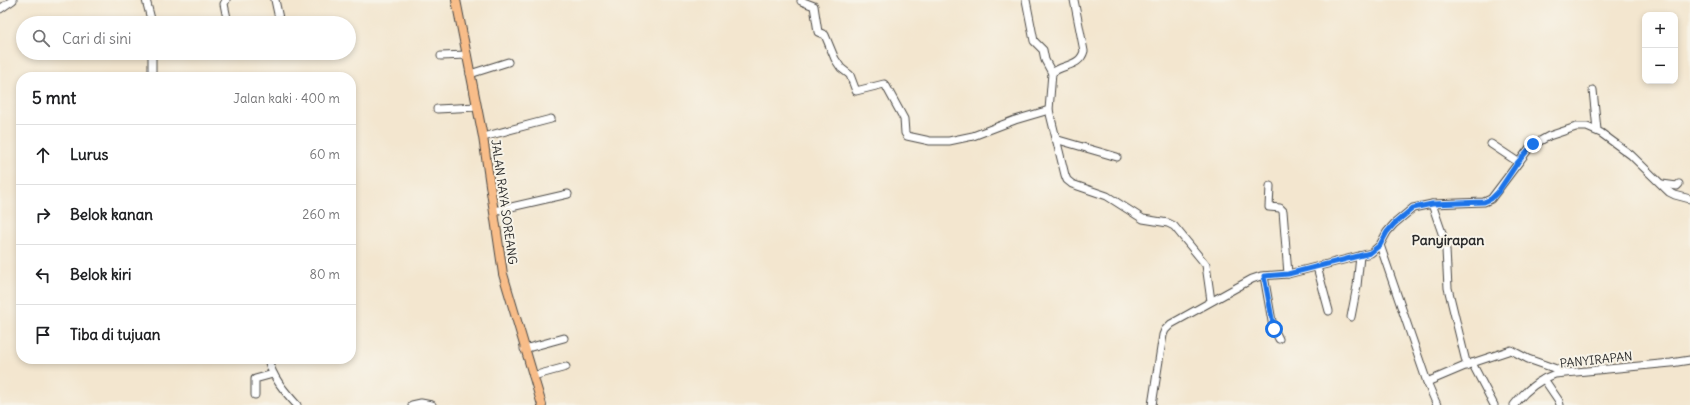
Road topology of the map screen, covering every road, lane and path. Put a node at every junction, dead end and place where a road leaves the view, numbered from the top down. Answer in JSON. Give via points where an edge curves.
{"nodes":[{"id":1,"x":13,"y":0,"type":"edge"},
{"id":2,"x":146,"y":0,"type":"edge"},
{"id":3,"x":226,"y":0,"type":"edge"},
{"id":4,"x":275,"y":0,"type":"edge"},
{"id":5,"x":456,"y":0,"type":"edge"},
{"id":6,"x":1026,"y":0,"type":"edge"},
{"id":7,"x":1074,"y":0,"type":"edge"},
{"id":8,"x":801,"y":1,"type":"dead end"},
{"id":9,"x":0,"y":9,"type":"edge"},
{"id":10,"x":150,"y":16,"type":"edge"},
{"id":11,"x":227,"y":16,"type":"edge"},
{"id":12,"x":278,"y":16,"type":"edge"},
{"id":13,"x":467,"y":55,"type":"junction"},
{"id":14,"x":441,"y":56,"type":"dead end"},
{"id":15,"x":152,"y":60,"type":"edge"},
{"id":16,"x":508,"y":62,"type":"dead end"},
{"id":17,"x":152,"y":72,"type":"edge"},
{"id":18,"x":1052,"y":73,"type":"junction"},
{"id":19,"x":470,"y":74,"type":"junction"},
{"id":20,"x":1593,"y":90,"type":"dead end"},
{"id":21,"x":477,"y":107,"type":"junction"},
{"id":22,"x":437,"y":109,"type":"dead end"},
{"id":23,"x":1049,"y":110,"type":"junction"},
{"id":24,"x":551,"y":119,"type":"dead end"},
{"id":25,"x":1597,"y":130,"type":"junction"},
{"id":26,"x":482,"y":137,"type":"junction"},
{"id":27,"x":1055,"y":139,"type":"junction"},
{"id":28,"x":1491,"y":144,"type":"dead end"},
{"id":29,"x":1116,"y":157,"type":"dead end"},
{"id":30,"x":1518,"y":162,"type":"junction"},
{"id":31,"x":1662,"y":184,"type":"junction"},
{"id":32,"x":1679,"y":184,"type":"dead end"},
{"id":33,"x":1270,"y":186,"type":"dead end"},
{"id":34,"x":568,"y":194,"type":"dead end"},
{"id":35,"x":1690,"y":199,"type":"edge"},
{"id":36,"x":1432,"y":204,"type":"junction"},
{"id":37,"x":494,"y":211,"type":"junction"},
{"id":38,"x":1380,"y":245,"type":"junction"},
{"id":39,"x":1360,"y":256,"type":"junction"},
{"id":40,"x":1317,"y":267,"type":"junction"},
{"id":41,"x":1288,"y":274,"type":"junction"},
{"id":42,"x":1264,"y":276,"type":"junction"},
{"id":43,"x":1210,"y":301,"type":"junction"},
{"id":44,"x":1329,"y":311,"type":"dead end"},
{"id":45,"x":1351,"y":317,"type":"dead end"},
{"id":46,"x":564,"y":338,"type":"dead end"},
{"id":47,"x":1279,"y":339,"type":"dead end"},
{"id":48,"x":524,"y":349,"type":"junction"},
{"id":49,"x":1690,"y":360,"type":"edge"},
{"id":50,"x":270,"y":364,"type":"edge"},
{"id":51,"x":1469,"y":364,"type":"junction"},
{"id":52,"x":566,"y":367,"type":"dead end"},
{"id":53,"x":1567,"y":372,"type":"junction"},
{"id":54,"x":273,"y":374,"type":"junction"},
{"id":55,"x":533,"y":376,"type":"junction"},
{"id":56,"x":1544,"y":379,"type":"junction"},
{"id":57,"x":1427,"y":382,"type":"junction"},
{"id":58,"x":255,"y":395,"type":"dead end"},
{"id":59,"x":297,"y":405,"type":"edge"},
{"id":60,"x":412,"y":405,"type":"edge"},
{"id":61,"x":432,"y":405,"type":"edge"},
{"id":62,"x":542,"y":405,"type":"edge"},
{"id":63,"x":1152,"y":405,"type":"edge"},
{"id":64,"x":1437,"y":405,"type":"edge"},
{"id":65,"x":1494,"y":405,"type":"edge"},
{"id":66,"x":1514,"y":405,"type":"edge"},
{"id":67,"x":1560,"y":405,"type":"edge"}],
"edges":[{"from":1,"to":9,"type":"street"},
{"from":2,"to":10,"type":"street"},
{"from":3,"to":11,"type":"street","via":[[224,4]]},
{"from":4,"to":12,"type":"street"},
{"from":5,"to":13,"type":"main road","name":"JALAN RAYA SOREANG"},
{"from":6,"to":18,"type":"street","via":[[1034,41],[1043,51],[1044,60]]},
{"from":7,"to":18,"type":"street","via":[[1083,55],[1077,62],[1057,68]]},
{"from":8,"to":23,"type":"street","via":[[814,6],[818,32],[825,35],[841,68],[850,75],[856,91],[875,85],[886,86],[904,119],[907,136],[930,141],[949,141],[973,136]]},
{"from":13,"to":14,"type":"street"},
{"from":13,"to":19,"type":"main road","name":"JALAN RAYA SOREANG"},
{"from":15,"to":17,"type":"street"},
{"from":16,"to":19,"type":"street"},
{"from":18,"to":23,"type":"street"},
{"from":19,"to":21,"type":"main road","name":"JALAN RAYA SOREANG"},
{"from":20,"to":25,"type":"street"},
{"from":21,"to":22,"type":"street"},
{"from":21,"to":26,"type":"main road","name":"JALAN RAYA SOREANG"},
{"from":23,"to":27,"type":"street"},
{"from":24,"to":26,"type":"street"},
{"from":25,"to":30,"type":"street","via":[[1579,126],[1549,136],[1533,144]]},
{"from":25,"to":31,"type":"street","via":[[1631,155]]},
{"from":26,"to":37,"type":"main road","name":"JALAN RAYA SOREANG"},
{"from":27,"to":29,"type":"street"},
{"from":27,"to":43,"type":"street","via":[[1069,182],[1107,196],[1143,219],[1171,224],[1185,238],[1206,265]]},
{"from":28,"to":30,"type":"street"},
{"from":30,"to":36,"type":"street","via":[[1498,192],[1488,201]]},
{"from":31,"to":32,"type":"street"},
{"from":31,"to":35,"type":"street","via":[[1672,194]]},
{"from":33,"to":41,"type":"street","via":[[1269,207],[1281,208],[1283,211]]},
{"from":34,"to":37,"type":"street"},
{"from":36,"to":38,"type":"street","via":[[1413,208],[1405,214],[1387,232]]},
{"from":36,"to":51,"type":"street","via":[[1446,250],[1448,288]]},
{"from":37,"to":48,"type":"main road","name":"JALAN RAYA SOREANG","via":[[503,274]]},
{"from":38,"to":39,"type":"street","via":[[1372,252]]},
{"from":38,"to":57,"type":"street"},
{"from":39,"to":40,"type":"street"},
{"from":39,"to":45,"type":"street"},
{"from":40,"to":41,"type":"street"},
{"from":40,"to":44,"type":"street"},
{"from":41,"to":42,"type":"street"},
{"from":42,"to":43,"type":"street"},
{"from":42,"to":47,"type":"street","via":[[1273,327]]},
{"from":43,"to":63,"type":"street","via":[[1165,330]]},
{"from":46,"to":48,"type":"street"},
{"from":48,"to":55,"type":"main road","name":"JALAN RAYA SOREANG"},
{"from":49,"to":53,"type":"street","name":"PANYIRAPAN"},
{"from":50,"to":54,"type":"street"},
{"from":51,"to":53,"type":"street","via":[[1509,350],[1542,365]]},
{"from":51,"to":57,"type":"street"},
{"from":51,"to":65,"type":"street"},
{"from":52,"to":55,"type":"street"},
{"from":53,"to":56,"type":"street","name":"PANYIRAPAN"},
{"from":54,"to":58,"type":"street","via":[[255,379]]},
{"from":54,"to":59,"type":"street"},
{"from":55,"to":62,"type":"main road","name":"JALAN RAYA SOREANG"},
{"from":56,"to":66,"type":"street","name":"PANYIRAPAN","via":[[1528,390]]},
{"from":56,"to":67,"type":"street"},
{"from":57,"to":64,"type":"street"},
{"from":60,"to":61,"type":"street","via":[[421,402]]}]}
